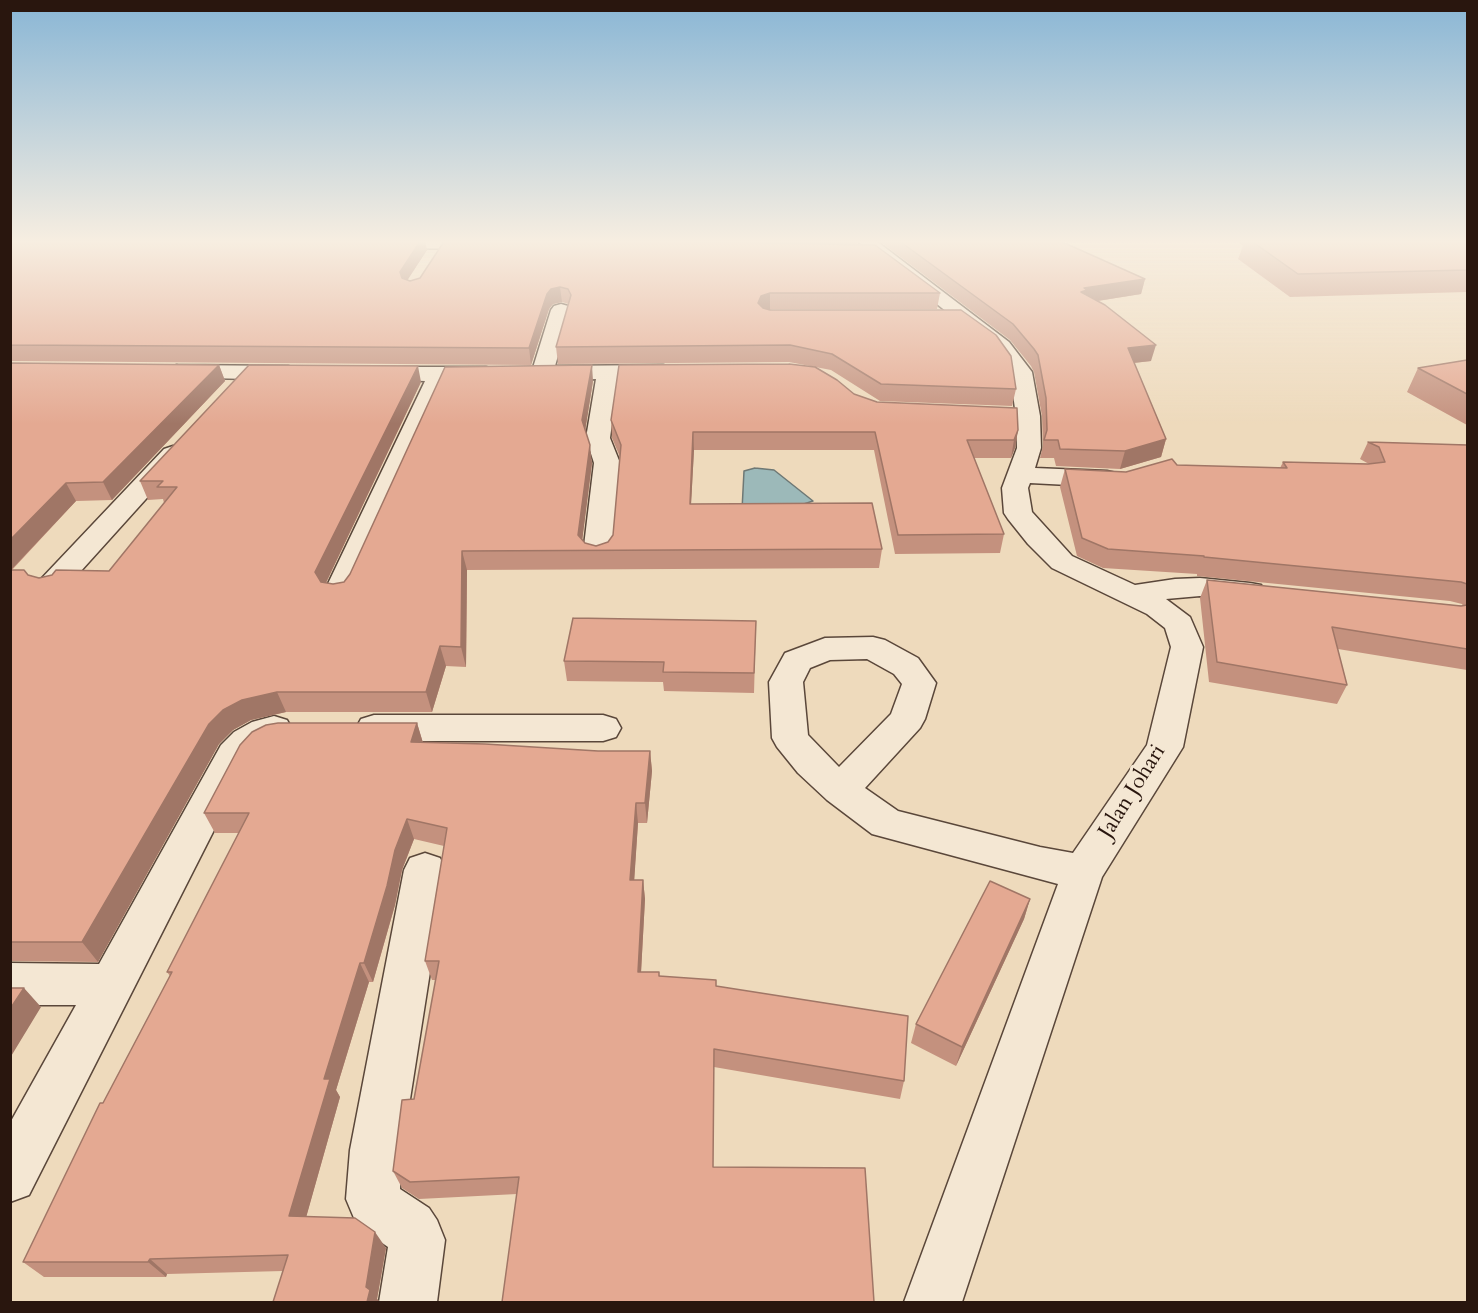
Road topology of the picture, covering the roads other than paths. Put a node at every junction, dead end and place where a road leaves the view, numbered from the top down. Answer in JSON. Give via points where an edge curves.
{"nodes":[{"id":1,"x":931,"y":301,"type":"edge"},
{"id":2,"x":561,"y":310,"type":"edge"},
{"id":3,"x":154,"y":371,"type":"edge"},
{"id":4,"x":608,"y":372,"type":"junction"},
{"id":5,"x":686,"y":372,"type":"edge"},
{"id":6,"x":247,"y":373,"type":"junction"},
{"id":7,"x":314,"y":373,"type":"edge"},
{"id":8,"x":359,"y":374,"type":"edge"},
{"id":9,"x":439,"y":374,"type":"junction"},
{"id":10,"x":542,"y":374,"type":"junction"},
{"id":11,"x":223,"y":399,"type":"edge"},
{"id":12,"x":192,"y":433,"type":"edge"},
{"id":13,"x":1019,"y":475,"type":"junction"},
{"id":14,"x":1131,"y":477,"type":"edge"},
{"id":15,"x":598,"y":554,"type":"edge"},
{"id":16,"x":51,"y":586,"type":"edge"},
{"id":17,"x":339,"y":592,"type":"edge"},
{"id":18,"x":1132,"y":595,"type":"junction"},
{"id":19,"x":1280,"y":596,"type":"edge"},
{"id":20,"x":603,"y":728,"type":"dead end"},
{"id":21,"x":840,"y":790,"type":"dead end"},
{"id":22,"x":425,"y":870,"type":"dead end"},
{"id":23,"x":1083,"y":872,"type":"junction"},
{"id":24,"x":10,"y":984,"type":"edge"},
{"id":25,"x":111,"y":985,"type":"junction"},
{"id":26,"x":10,"y":1176,"type":"edge"},
{"id":27,"x":408,"y":1302,"type":"edge"},
{"id":28,"x":933,"y":1302,"type":"edge"}],
"edges":[{"from":1,"to":13,"type":"street","name":"Jalan Johari","via":[[950,317],[1002,346],[1021,372],[1016,416],[1029,448]]},
{"from":2,"to":10,"type":"street"},
{"from":3,"to":6,"type":"street"},
{"from":4,"to":5,"type":"street"},
{"from":4,"to":10,"type":"street"},
{"from":4,"to":15,"type":"street","via":[[599,424],[599,446],[607,463]]},
{"from":6,"to":7,"type":"street"},
{"from":6,"to":11,"type":"street"},
{"from":8,"to":9,"type":"street"},
{"from":9,"to":10,"type":"street"},
{"from":9,"to":17,"type":"street"},
{"from":12,"to":16,"type":"street"},
{"from":13,"to":14,"type":"street"},
{"from":13,"to":18,"type":"street","name":"Jalan Johari","via":[[1015,488],[1018,513],[1038,538],[1062,562]]},
{"from":18,"to":19,"type":"street","via":[[1200,587]]},
{"from":18,"to":23,"type":"street","name":"Jalan Johari","via":[[1158,607],[1179,624],[1187,647],[1165,747]]},
{"from":20,"to":25,"type":"street","via":[[252,730],[234,755]]},
{"from":21,"to":23,"type":"street","via":[[886,823]]},
{"from":22,"to":27,"type":"street","via":[[376,1150],[373,1199],[409,1228],[417,1240]]},
{"from":23,"to":28,"type":"street","name":"Jalan Johari"},
{"from":24,"to":25,"type":"street"},
{"from":25,"to":26,"type":"street"}]}
